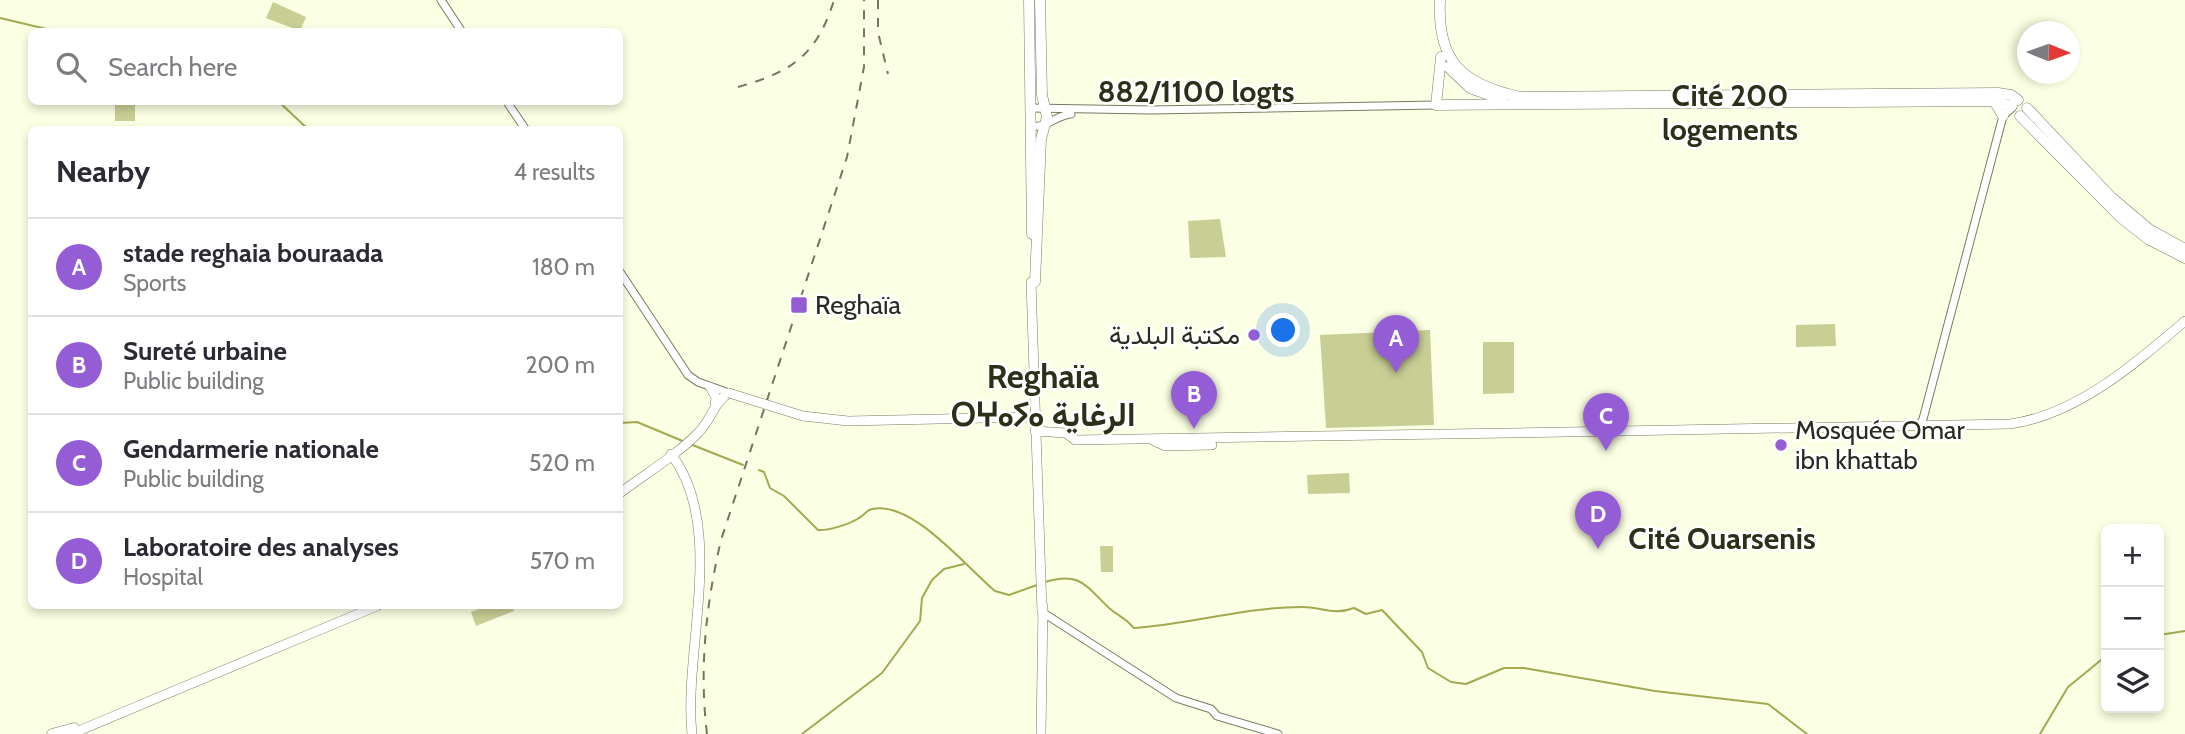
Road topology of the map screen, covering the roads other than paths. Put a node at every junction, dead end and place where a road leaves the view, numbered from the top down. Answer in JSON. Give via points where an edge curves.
{"nodes":[{"id":1,"x":441,"y":0,"type":"edge"},
{"id":2,"x":1029,"y":0,"type":"edge"},
{"id":3,"x":1040,"y":0,"type":"edge"},
{"id":4,"x":1434,"y":0,"type":"edge"},
{"id":5,"x":1440,"y":0,"type":"edge"},
{"id":6,"x":459,"y":28,"type":"edge"},
{"id":7,"x":1441,"y":57,"type":"junction"},
{"id":8,"x":1994,"y":101,"type":"junction"},
{"id":9,"x":509,"y":105,"type":"edge"},
{"id":10,"x":1044,"y":106,"type":"junction"},
{"id":11,"x":1436,"y":106,"type":"junction"},
{"id":12,"x":1538,"y":106,"type":"junction"},
{"id":13,"x":1031,"y":108,"type":"junction"},
{"id":14,"x":2018,"y":109,"type":"junction"},
{"id":15,"x":1152,"y":110,"type":"junction"},
{"id":16,"x":2002,"y":120,"type":"junction"},
{"id":17,"x":1046,"y":124,"type":"junction"},
{"id":18,"x":523,"y":126,"type":"edge"},
{"id":19,"x":1031,"y":126,"type":"junction"},
{"id":20,"x":1037,"y":138,"type":"junction"},
{"id":21,"x":2185,"y":249,"type":"edge"},
{"id":22,"x":2185,"y":258,"type":"edge"},
{"id":23,"x":623,"y":277,"type":"edge"},
{"id":24,"x":1033,"y":282,"type":"joint"},
{"id":25,"x":2185,"y":321,"type":"edge"},
{"id":26,"x":710,"y":387,"type":"junction"},
{"id":27,"x":729,"y":393,"type":"junction"},
{"id":28,"x":715,"y":407,"type":"junction"},
{"id":29,"x":1035,"y":424,"type":"junction"},
{"id":30,"x":1919,"y":426,"type":"junction"},
{"id":31,"x":671,"y":454,"type":"junction"},
{"id":32,"x":623,"y":491,"type":"edge"},
{"id":33,"x":358,"y":609,"type":"edge"},
{"id":34,"x":370,"y":609,"type":"edge"},
{"id":35,"x":1042,"y":612,"type":"junction"},
{"id":36,"x":103,"y":718,"type":"junction"},
{"id":37,"x":72,"y":731,"type":"edge"},
{"id":38,"x":52,"y":734,"type":"edge"},
{"id":39,"x":61,"y":734,"type":"edge"},
{"id":40,"x":692,"y":734,"type":"edge"},
{"id":41,"x":1041,"y":734,"type":"edge"},
{"id":42,"x":1278,"y":734,"type":"edge"}],
"edges":[{"from":1,"to":6,"type":"street"},
{"from":2,"to":13,"type":"highway"},
{"from":3,"to":10,"type":"highway"},
{"from":4,"to":7,"type":"highway","via":[[1434,39]]},
{"from":5,"to":14,"type":"highway","via":[[1440,36],[1456,67],[1483,87],[1520,97],[1998,93],[2011,94]]},
{"from":7,"to":11,"type":"highway"},
{"from":7,"to":12,"type":"highway","via":[[1470,88],[1485,96]]},
{"from":8,"to":12,"type":"highway"},
{"from":8,"to":14,"type":"highway"},
{"from":8,"to":16,"type":"highway"},
{"from":9,"to":18,"type":"street"},
{"from":10,"to":13,"type":"street"},
{"from":10,"to":15,"type":"street"},
{"from":10,"to":17,"type":"highway"},
{"from":11,"to":12,"type":"highway"},
{"from":11,"to":15,"type":"street"},
{"from":13,"to":19,"type":"highway"},
{"from":14,"to":16,"type":"street"},
{"from":14,"to":21,"type":"highway","via":[[2148,229]]},
{"from":14,"to":22,"type":"highway","via":[[2120,217],[2148,239]]},
{"from":15,"to":17,"type":"street","via":[[1065,114]]},
{"from":16,"to":30,"type":"street"},
{"from":17,"to":19,"type":"street"},
{"from":17,"to":20,"type":"highway"},
{"from":19,"to":20,"type":"highway"},
{"from":20,"to":24,"type":"highway"},
{"from":23,"to":26,"type":"street","via":[[680,365]]},
{"from":24,"to":29,"type":"main road"},
{"from":25,"to":30,"type":"main road","via":[[2077,402],[2052,415],[2010,424]]},
{"from":26,"to":27,"type":"street"},
{"from":26,"to":28,"type":"main road"},
{"from":27,"to":28,"type":"main road"},
{"from":27,"to":29,"type":"main road","bridge":true,"via":[[803,416],[848,421]]},
{"from":28,"to":31,"type":"main road","via":[[697,434]]},
{"from":29,"to":30,"type":"main road","via":[[1062,428],[1072,438],[1153,439],[1165,446],[1241,444],[1249,439],[1568,430]]},
{"from":29,"to":35,"type":"main road"},
{"from":31,"to":32,"type":"main road"},
{"from":31,"to":40,"type":"main road","via":[[684,479],[698,531],[701,573],[692,670]]},
{"from":33,"to":36,"type":"main road"},
{"from":34,"to":36,"type":"main road"},
{"from":35,"to":41,"type":"main road"},
{"from":35,"to":42,"type":"street","via":[[1176,698]]},
{"from":36,"to":37,"type":"main road"},
{"from":37,"to":38,"type":"highway"},
{"from":37,"to":39,"type":"main road"}]}
